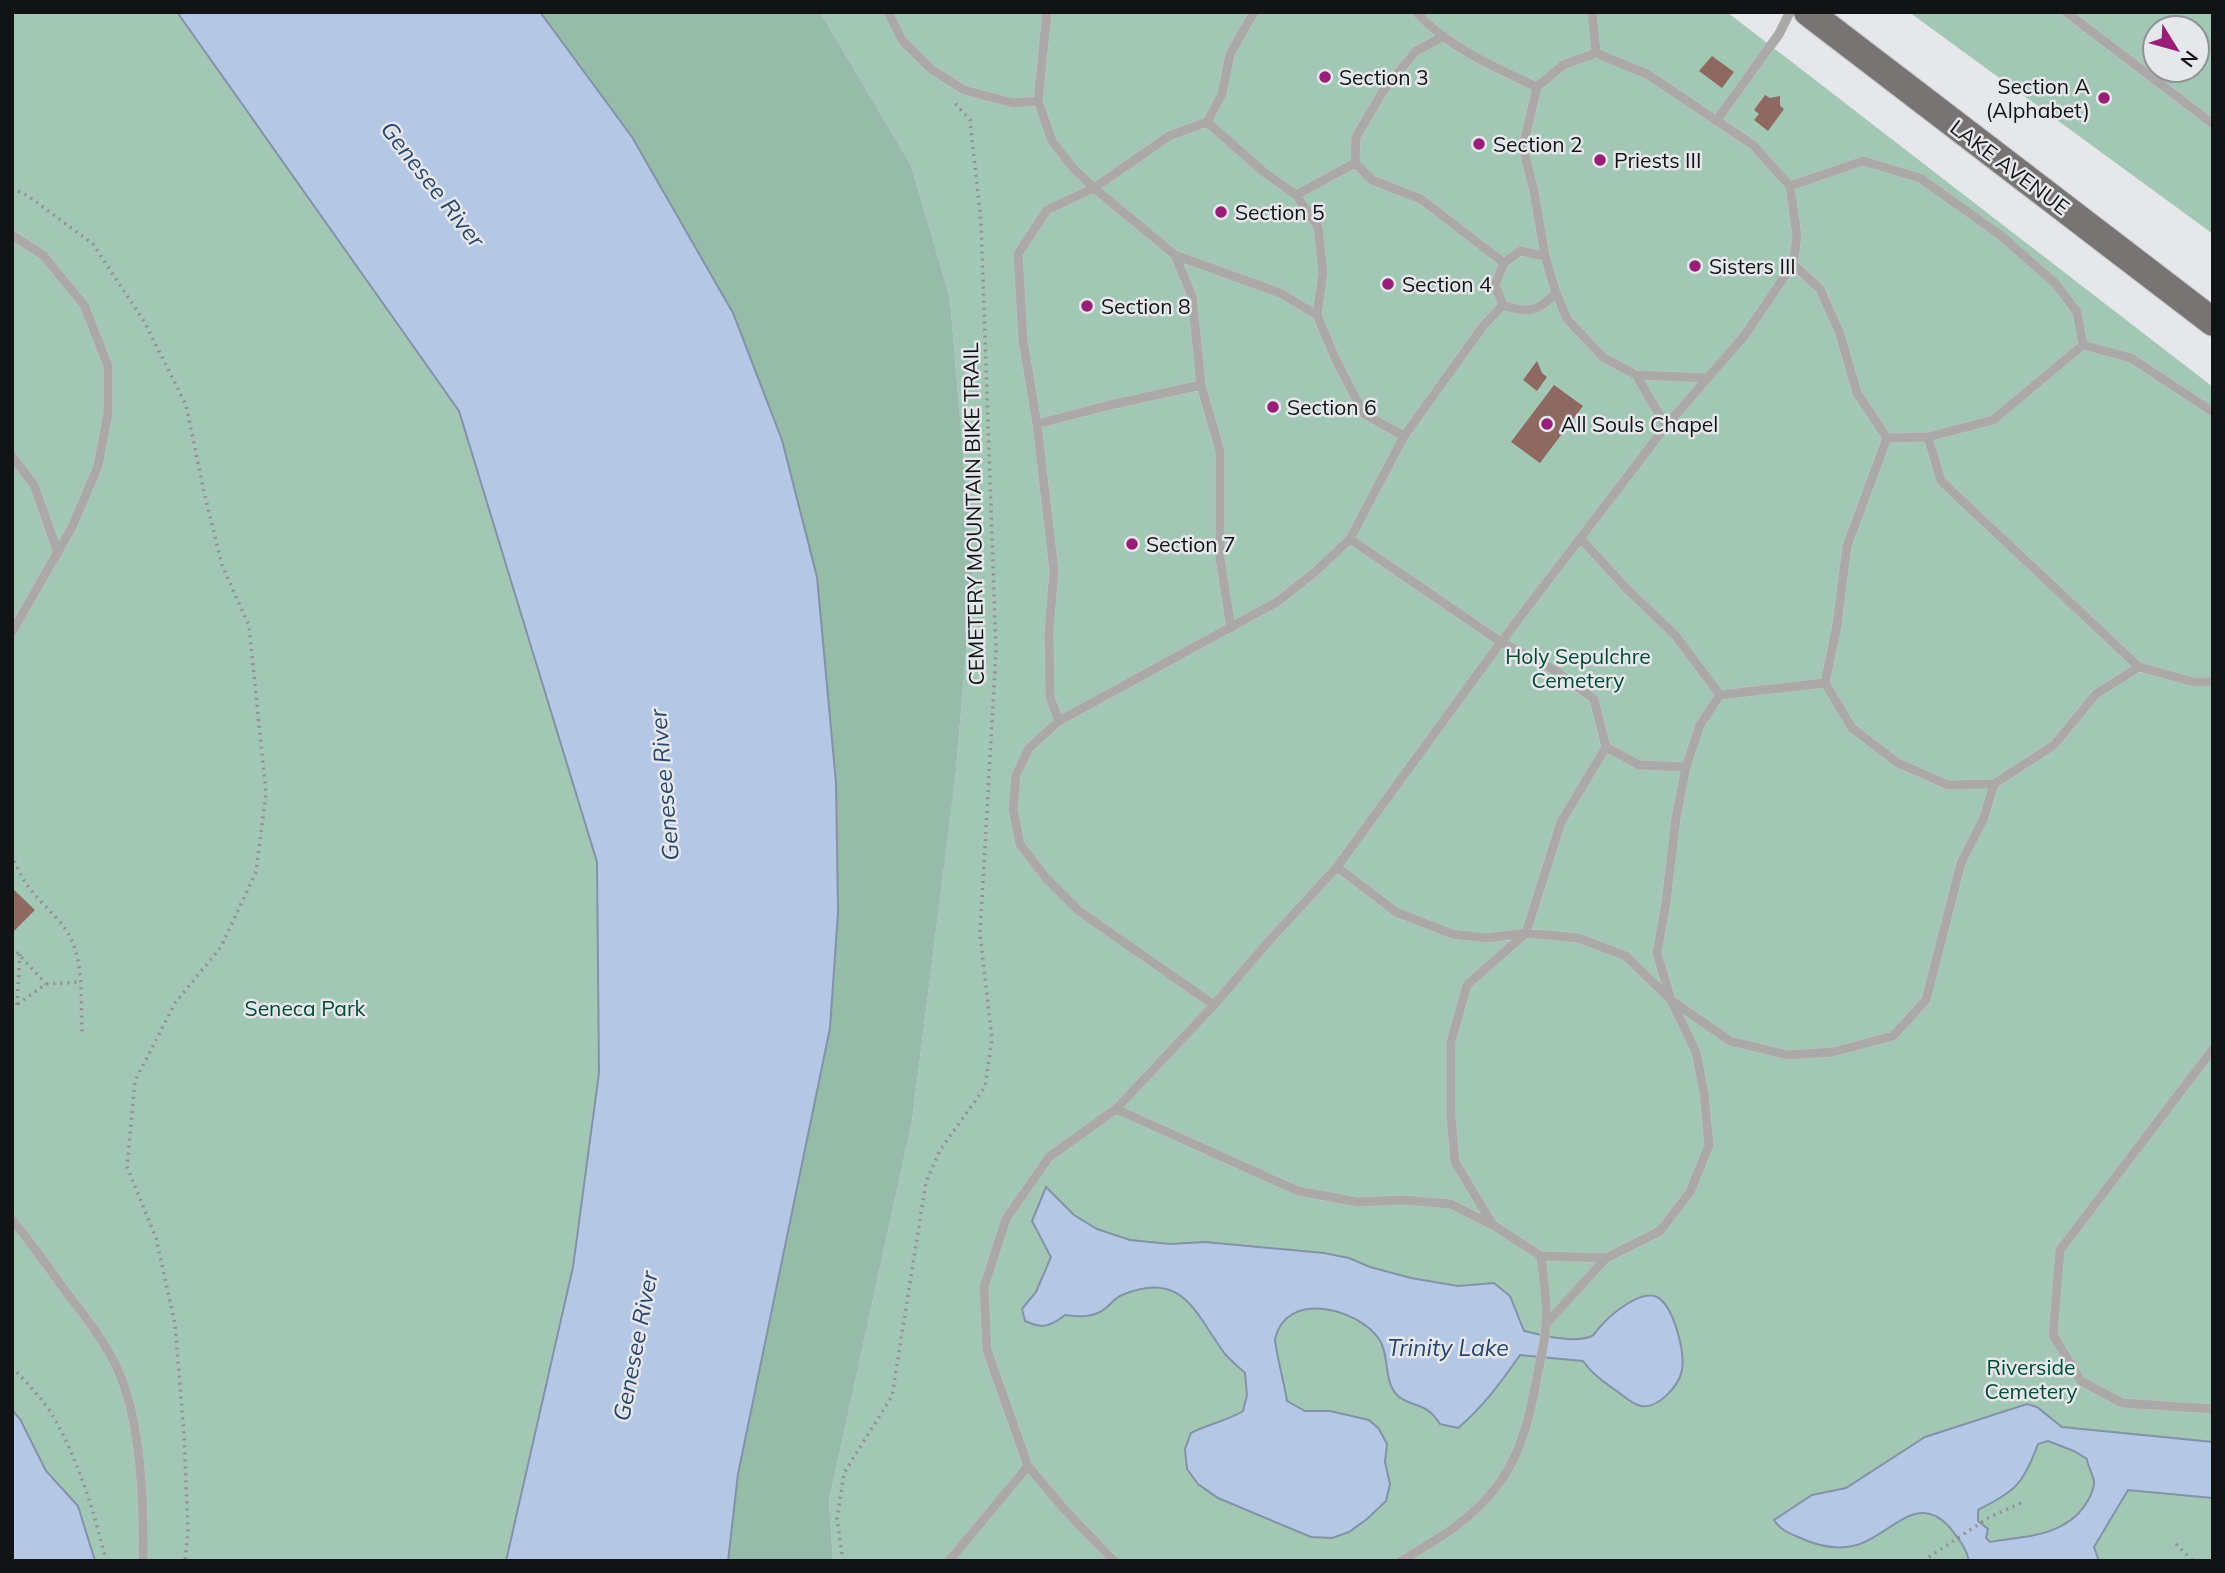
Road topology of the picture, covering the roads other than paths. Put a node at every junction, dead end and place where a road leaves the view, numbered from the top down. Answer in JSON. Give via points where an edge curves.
{"nodes":[{"id":1,"x":888,"y":12,"type":"edge"},
{"id":2,"x":1047,"y":12,"type":"edge"},
{"id":3,"x":1254,"y":12,"type":"edge"},
{"id":4,"x":1416,"y":12,"type":"edge"},
{"id":5,"x":1592,"y":12,"type":"edge"},
{"id":6,"x":1790,"y":12,"type":"edge"},
{"id":7,"x":1808,"y":12,"type":"edge"},
{"id":8,"x":2066,"y":12,"type":"edge"},
{"id":9,"x":1444,"y":36,"type":"junction"},
{"id":10,"x":1596,"y":53,"type":"junction"},
{"id":11,"x":1538,"y":88,"type":"junction"},
{"id":12,"x":1038,"y":101,"type":"junction"},
{"id":13,"x":1716,"y":121,"type":"junction"},
{"id":14,"x":1207,"y":122,"type":"junction"},
{"id":15,"x":2213,"y":124,"type":"edge"},
{"id":16,"x":1355,"y":163,"type":"junction"},
{"id":17,"x":1790,"y":186,"type":"junction"},
{"id":18,"x":1094,"y":188,"type":"junction"},
{"id":19,"x":1296,"y":195,"type":"junction"},
{"id":20,"x":12,"y":235,"type":"edge"},
{"id":21,"x":1175,"y":255,"type":"junction"},
{"id":22,"x":1545,"y":256,"type":"junction"},
{"id":23,"x":1504,"y":263,"type":"junction"},
{"id":24,"x":1793,"y":264,"type":"junction"},
{"id":25,"x":1556,"y":293,"type":"junction"},
{"id":26,"x":1503,"y":305,"type":"junction"},
{"id":27,"x":1317,"y":315,"type":"junction"},
{"id":28,"x":2213,"y":322,"type":"edge"},
{"id":29,"x":2083,"y":345,"type":"junction"},
{"id":30,"x":1636,"y":375,"type":"junction"},
{"id":31,"x":1707,"y":378,"type":"junction"},
{"id":32,"x":1201,"y":385,"type":"junction"},
{"id":33,"x":2213,"y":412,"type":"edge"},
{"id":34,"x":1037,"y":424,"type":"junction"},
{"id":35,"x":1666,"y":426,"type":"junction"},
{"id":36,"x":1404,"y":436,"type":"junction"},
{"id":37,"x":1928,"y":437,"type":"junction"},
{"id":38,"x":1887,"y":438,"type":"junction"},
{"id":39,"x":12,"y":456,"type":"edge"},
{"id":40,"x":1350,"y":539,"type":"junction"},
{"id":41,"x":1581,"y":539,"type":"junction"},
{"id":42,"x":58,"y":553,"type":"junction"},
{"id":43,"x":1231,"y":628,"type":"junction"},
{"id":44,"x":12,"y":632,"type":"edge"},
{"id":45,"x":1501,"y":642,"type":"junction"},
{"id":46,"x":2139,"y":667,"type":"junction"},
{"id":47,"x":2213,"y":682,"type":"edge"},
{"id":48,"x":1825,"y":683,"type":"junction"},
{"id":49,"x":1720,"y":695,"type":"junction"},
{"id":50,"x":1059,"y":721,"type":"junction"},
{"id":51,"x":1606,"y":747,"type":"junction"},
{"id":52,"x":1686,"y":767,"type":"junction"},
{"id":53,"x":1994,"y":784,"type":"junction"},
{"id":54,"x":1337,"y":867,"type":"junction"},
{"id":55,"x":1526,"y":933,"type":"junction"},
{"id":56,"x":1671,"y":1000,"type":"junction"},
{"id":57,"x":1214,"y":1005,"type":"junction"},
{"id":58,"x":2213,"y":1049,"type":"edge"},
{"id":59,"x":1116,"y":1109,"type":"junction"},
{"id":60,"x":12,"y":1220,"type":"edge"},
{"id":61,"x":1493,"y":1226,"type":"junction"},
{"id":62,"x":1541,"y":1256,"type":"junction"},
{"id":63,"x":1606,"y":1258,"type":"junction"},
{"id":64,"x":1546,"y":1324,"type":"junction"},
{"id":65,"x":2213,"y":1409,"type":"edge"},
{"id":66,"x":1028,"y":1466,"type":"junction"},
{"id":67,"x":143,"y":1561,"type":"edge"},
{"id":68,"x":949,"y":1561,"type":"edge"},
{"id":69,"x":1114,"y":1561,"type":"edge"},
{"id":70,"x":1401,"y":1561,"type":"edge"}],
"edges":[{"from":1,"to":12,"type":"lane","via":[[902,40],[931,69],[964,90],[1013,103]]},
{"from":2,"to":12,"type":"lane"},
{"from":3,"to":14,"type":"lane","via":[[1230,54],[1222,94]]},
{"from":4,"to":9,"type":"lane"},
{"from":5,"to":10,"type":"lane"},
{"from":6,"to":13,"type":"lane"},
{"from":7,"to":28,"type":"main road","name":"LAKE AVENUE"},
{"from":8,"to":15,"type":"lane"},
{"from":9,"to":11,"type":"lane","via":[[1485,64]]},
{"from":9,"to":16,"type":"lane","via":[[1416,51],[1383,91],[1356,137]]},
{"from":10,"to":11,"type":"lane","via":[[1563,65]]},
{"from":10,"to":13,"type":"lane","via":[[1647,74]]},
{"from":11,"to":22,"type":"lane","via":[[1523,147]]},
{"from":12,"to":18,"type":"lane","via":[[1052,141]]},
{"from":13,"to":17,"type":"lane","via":[[1753,145]]},
{"from":14,"to":18,"type":"lane","via":[[1169,136]]},
{"from":14,"to":19,"type":"lane"},
{"from":16,"to":19,"type":"lane"},
{"from":16,"to":23,"type":"lane","via":[[1372,180],[1422,199]]},
{"from":17,"to":24,"type":"lane","via":[[1797,236]]},
{"from":17,"to":29,"type":"lane","via":[[1863,162],[1920,178],[2000,235],[2055,283],[2077,312]]},
{"from":18,"to":21,"type":"lane"},
{"from":18,"to":34,"type":"lane","via":[[1047,210],[1018,254],[1023,340]]},
{"from":19,"to":27,"type":"lane","via":[[1318,227],[1323,273]]},
{"from":20,"to":42,"type":"lane","via":[[43,255],[84,305],[108,366],[108,413],[98,466]]},
{"from":21,"to":27,"type":"lane","via":[[1280,293]]},
{"from":21,"to":32,"type":"lane","via":[[1192,296]]},
{"from":22,"to":23,"type":"lane","via":[[1520,251]]},
{"from":22,"to":25,"type":"lane"},
{"from":23,"to":26,"type":"lane","via":[[1495,285]]},
{"from":24,"to":31,"type":"lane","via":[[1745,335]]},
{"from":24,"to":38,"type":"lane","via":[[1820,289],[1840,334],[1857,393]]},
{"from":25,"to":26,"type":"lane","via":[[1541,307],[1522,312]]},
{"from":25,"to":30,"type":"lane","via":[[1567,318],[1603,357]]},
{"from":26,"to":36,"type":"lane"},
{"from":27,"to":36,"type":"lane","via":[[1364,414]]},
{"from":29,"to":33,"type":"lane","via":[[2131,358]]},
{"from":29,"to":37,"type":"lane","via":[[1993,420]]},
{"from":30,"to":31,"type":"lane"},
{"from":30,"to":35,"type":"lane"},
{"from":31,"to":35,"type":"lane"},
{"from":32,"to":34,"type":"lane"},
{"from":32,"to":43,"type":"lane","via":[[1220,451],[1220,558]]},
{"from":34,"to":50,"type":"lane","via":[[1054,571],[1049,697]]},
{"from":35,"to":41,"type":"lane"},
{"from":36,"to":40,"type":"lane"},
{"from":37,"to":38,"type":"lane"},
{"from":37,"to":46,"type":"lane","via":[[1941,481]]},
{"from":38,"to":48,"type":"lane","via":[[1847,547]]},
{"from":39,"to":42,"type":"lane","via":[[34,485]]},
{"from":40,"to":43,"type":"lane","via":[[1277,601]]},
{"from":40,"to":45,"type":"lane"},
{"from":41,"to":45,"type":"lane"},
{"from":41,"to":49,"type":"lane","via":[[1675,635]]},
{"from":42,"to":44,"type":"lane"},
{"from":43,"to":50,"type":"lane"},
{"from":45,"to":51,"type":"lane","via":[[1556,671],[1594,699]]},
{"from":45,"to":54,"type":"lane"},
{"from":46,"to":47,"type":"lane","via":[[2194,682]]},
{"from":46,"to":53,"type":"lane","via":[[2096,694],[2054,745]]},
{"from":48,"to":49,"type":"lane"},
{"from":48,"to":53,"type":"lane","via":[[1852,728],[1898,763],[1948,785]]},
{"from":49,"to":52,"type":"lane","via":[[1700,725]]},
{"from":50,"to":57,"type":"lane","via":[[1029,748],[1016,775],[1013,809],[1020,844],[1079,911]]},
{"from":51,"to":52,"type":"lane","via":[[1639,765]]},
{"from":51,"to":55,"type":"lane","via":[[1561,822]]},
{"from":52,"to":56,"type":"lane","via":[[1657,953]]},
{"from":53,"to":56,"type":"lane","via":[[1983,820],[1961,863],[1926,999],[1893,1036],[1833,1052],[1788,1055],[1730,1041]]},
{"from":54,"to":55,"type":"lane","via":[[1395,912],[1452,934],[1487,938]]},
{"from":54,"to":57,"type":"lane"},
{"from":55,"to":56,"type":"lane","via":[[1578,938],[1626,956]]},
{"from":55,"to":61,"type":"lane","via":[[1466,985],[1451,1042],[1455,1162]]},
{"from":56,"to":63,"type":"lane","via":[[1696,1052],[1709,1145],[1690,1192],[1660,1231]]},
{"from":57,"to":59,"type":"lane"},
{"from":58,"to":65,"type":"lane","via":[[2060,1250],[2053,1335],[2081,1381],[2122,1403]]},
{"from":59,"to":61,"type":"lane","via":[[1298,1191],[1358,1202],[1451,1203]]},
{"from":59,"to":66,"type":"lane","via":[[1049,1157],[1006,1219],[984,1287],[988,1350]]},
{"from":60,"to":67,"type":"lane","via":[[114,1361],[139,1457]]},
{"from":61,"to":62,"type":"lane"},
{"from":62,"to":63,"type":"lane"},
{"from":62,"to":64,"type":"lane"},
{"from":63,"to":64,"type":"lane"},
{"from":64,"to":70,"type":"lane","via":[[1524,1431],[1497,1487],[1478,1510]]},
{"from":66,"to":68,"type":"lane"},
{"from":66,"to":69,"type":"lane"}]}
